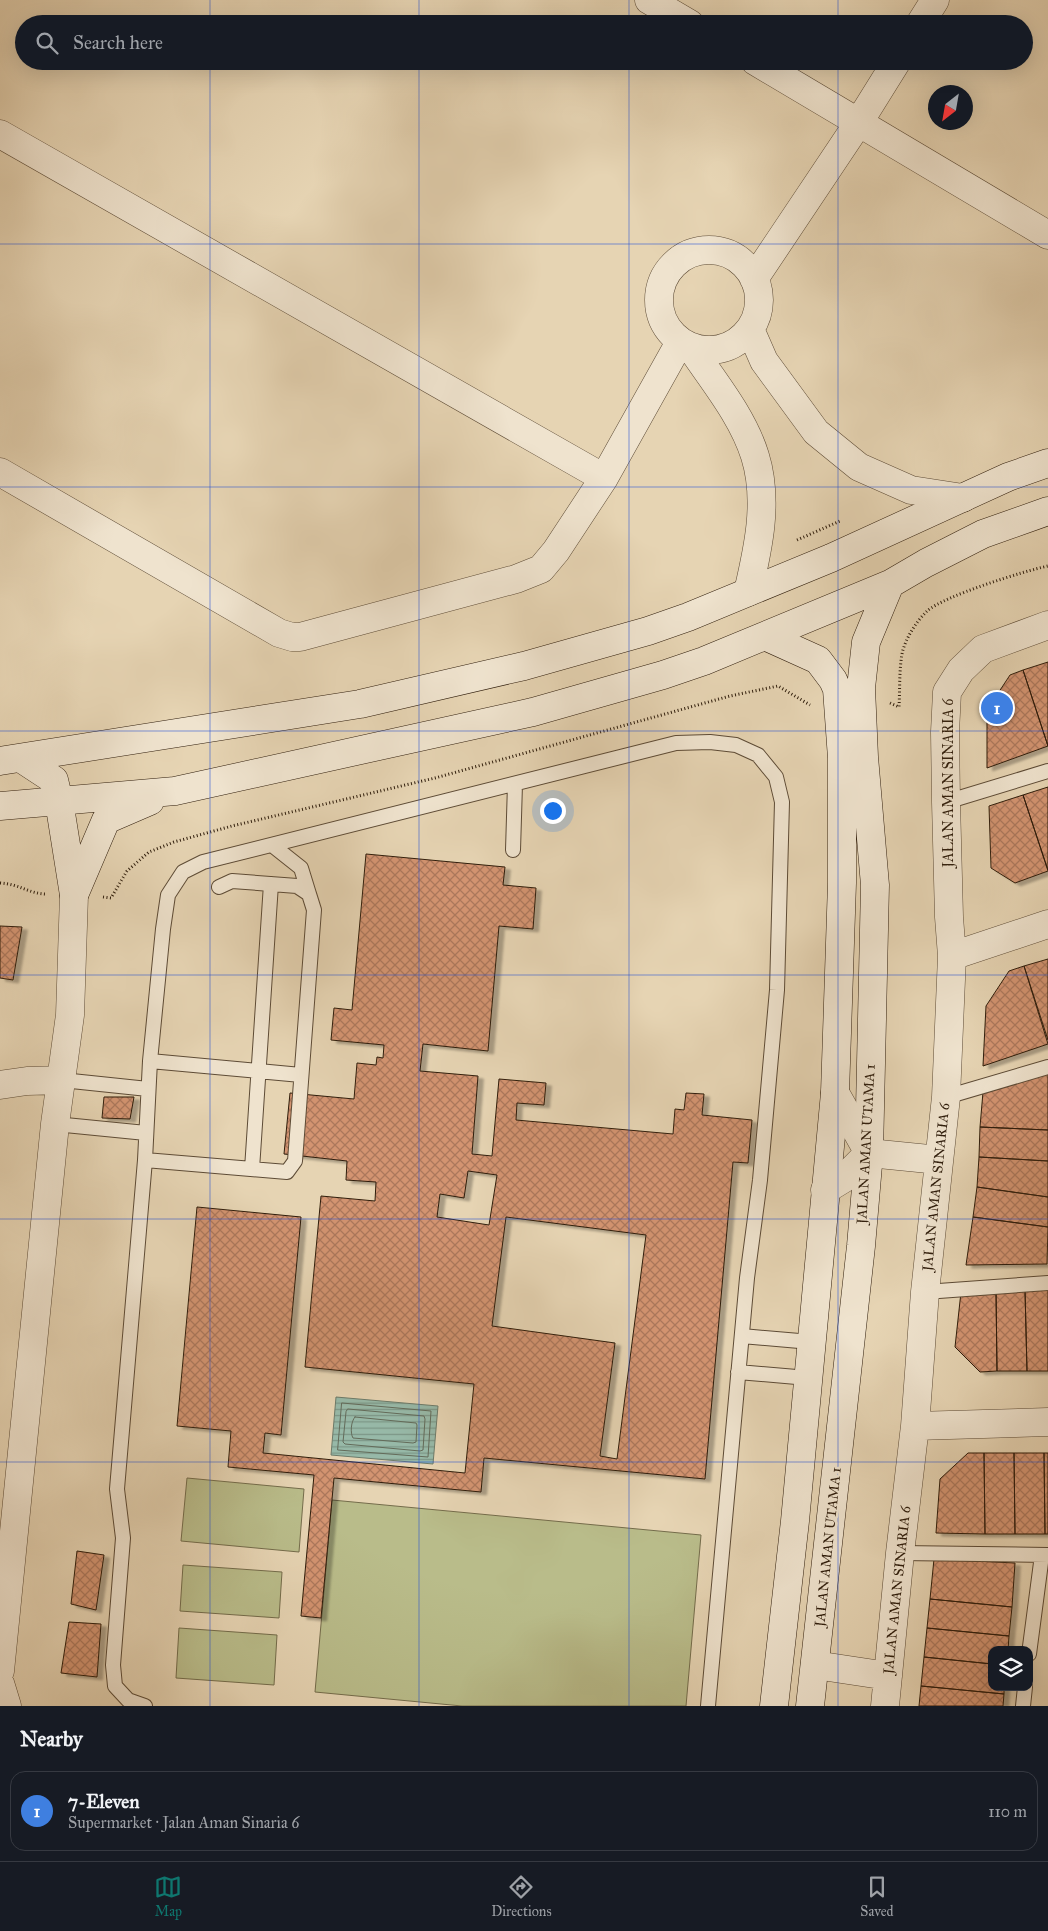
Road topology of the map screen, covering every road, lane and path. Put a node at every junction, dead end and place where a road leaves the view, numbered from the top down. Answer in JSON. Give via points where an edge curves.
{"nodes":[{"id":1,"x":649,"y":0,"type":"edge"},
{"id":2,"x":935,"y":0,"type":"edge"},
{"id":3,"x":675,"y":15,"type":"edge"},
{"id":4,"x":926,"y":15,"type":"edge"},
{"id":5,"x":770,"y":70,"type":"edge"},
{"id":6,"x":891,"y":70,"type":"edge"},
{"id":7,"x":859,"y":122,"type":"junction"},
{"id":8,"x":0,"y":134,"type":"edge"},
{"id":9,"x":1048,"y":235,"type":"edge"},
{"id":10,"x":754,"y":279,"type":"junction"},
{"id":11,"x":750,"y":329,"type":"junction"},
{"id":12,"x":685,"y":345,"type":"junction"},
{"id":13,"x":1048,"y":464,"type":"edge"},
{"id":14,"x":0,"y":472,"type":"edge"},
{"id":15,"x":604,"y":478,"type":"junction"},
{"id":16,"x":963,"y":498,"type":"junction"},
{"id":17,"x":1048,"y":511,"type":"edge"},
{"id":18,"x":847,"y":518,"type":"dead end"},
{"id":19,"x":756,"y":557,"type":"junction"},
{"id":20,"x":1048,"y":566,"type":"edge"},
{"id":21,"x":890,"y":584,"type":"junction"},
{"id":22,"x":748,"y":592,"type":"junction"},
{"id":23,"x":1048,"y":625,"type":"edge"},
{"id":24,"x":767,"y":637,"type":"junction"},
{"id":25,"x":849,"y":689,"type":"junction"},
{"id":26,"x":11,"y":760,"type":"edge"},
{"id":27,"x":1048,"y":771,"type":"edge"},
{"id":28,"x":515,"y":784,"type":"junction"},
{"id":29,"x":175,"y":791,"type":"junction"},
{"id":30,"x":59,"y":801,"type":"junction"},
{"id":31,"x":946,"y":802,"type":"junction"},
{"id":32,"x":0,"y":806,"type":"edge"},
{"id":33,"x":272,"y":844,"type":"junction"},
{"id":34,"x":513,"y":850,"type":"dead end"},
{"id":35,"x":0,"y":883,"type":"edge"},
{"id":36,"x":271,"y":884,"type":"junction"},
{"id":37,"x":219,"y":887,"type":"dead end"},
{"id":38,"x":309,"y":894,"type":"junction"},
{"id":39,"x":74,"y":895,"type":"junction"},
{"id":40,"x":1048,"y":924,"type":"edge"},
{"id":41,"x":952,"y":956,"type":"junction"},
{"id":42,"x":150,"y":1061,"type":"junction"},
{"id":43,"x":1048,"y":1067,"type":"edge"},
{"id":44,"x":258,"y":1071,"type":"junction"},
{"id":45,"x":302,"y":1075,"type":"junction"},
{"id":46,"x":62,"y":1080,"type":"junction"},
{"id":47,"x":0,"y":1085,"type":"edge"},
{"id":48,"x":148,"y":1088,"type":"junction"},
{"id":49,"x":835,"y":1093,"type":"junction"},
{"id":50,"x":946,"y":1096,"type":"junction"},
{"id":51,"x":55,"y":1124,"type":"junction"},
{"id":52,"x":146,"y":1133,"type":"junction"},
{"id":53,"x":868,"y":1153,"type":"junction"},
{"id":54,"x":145,"y":1160,"type":"junction"},
{"id":55,"x":939,"y":1160,"type":"junction"},
{"id":56,"x":252,"y":1169,"type":"junction"},
{"id":57,"x":825,"y":1190,"type":"junction"},
{"id":58,"x":1048,"y":1283,"type":"edge"},
{"id":59,"x":925,"y":1292,"type":"junction"},
{"id":60,"x":742,"y":1336,"type":"junction"},
{"id":61,"x":811,"y":1342,"type":"junction"},
{"id":62,"x":738,"y":1372,"type":"junction"},
{"id":63,"x":808,"y":1378,"type":"junction"},
{"id":64,"x":1048,"y":1422,"type":"edge"},
{"id":65,"x":915,"y":1426,"type":"junction"},
{"id":66,"x":900,"y":1553,"type":"junction"},
{"id":67,"x":1045,"y":1555,"type":"edge"},
{"id":68,"x":1030,"y":1646,"type":"edge"},
{"id":69,"x":815,"y":1665,"type":"junction"},
{"id":70,"x":0,"y":1671,"type":"edge"},
{"id":71,"x":888,"y":1676,"type":"junction"},
{"id":72,"x":0,"y":1683,"type":"edge"},
{"id":73,"x":1025,"y":1691,"type":"edge"},
{"id":74,"x":7,"y":1706,"type":"edge"},
{"id":75,"x":145,"y":1706,"type":"edge"},
{"id":76,"x":708,"y":1706,"type":"edge"},
{"id":77,"x":774,"y":1706,"type":"edge"},
{"id":78,"x":810,"y":1706,"type":"edge"},
{"id":79,"x":885,"y":1706,"type":"edge"},
{"id":80,"x":1023,"y":1706,"type":"edge"}],
"edges":[{"from":1,"to":3,"type":"street"},
{"from":2,"to":4,"type":"street"},
{"from":5,"to":7,"type":"street"},
{"from":6,"to":7,"type":"street"},
{"from":7,"to":9,"type":"street"},
{"from":7,"to":10,"type":"street"},
{"from":8,"to":15,"type":"street"},
{"from":10,"to":11,"type":"street","via":[[759,291],[759,304],[757,318]]},
{"from":10,"to":12,"type":"street","via":[[738,259],[713,250],[687,255],[676,262],[661,283],[658,309],[670,333]]},
{"from":11,"to":12,"type":"street","via":[[730,346],[711,350]]},
{"from":11,"to":16,"type":"street","via":[[764,361],[816,432],[859,467],[910,490]]},
{"from":12,"to":15,"type":"street"},
{"from":12,"to":19,"type":"street","via":[[736,414],[755,456],[762,495]]},
{"from":13,"to":16,"type":"street","via":[[1008,477]]},
{"from":14,"to":15,"type":"street","via":[[279,633],[292,637],[516,579],[541,569],[556,552]]},
{"from":16,"to":22,"type":"street"},
{"from":17,"to":21,"type":"street","via":[[983,534]]},
{"from":18,"to":19,"type":"path"},
{"from":19,"to":22,"type":"street"},
{"from":20,"to":25,"type":"path","via":[[954,597],[927,611],[910,634],[902,654],[899,708]]},
{"from":21,"to":24,"type":"street"},
{"from":21,"to":25,"type":"street","name":"JALAN AMAN UTAMA 1"},
{"from":22,"to":26,"type":"street","via":[[656,628],[524,666],[360,704]]},
{"from":23,"to":31,"type":"street","name":"JALAN AMAN SINARIA 6","via":[[983,649],[961,670],[947,692]]},
{"from":24,"to":25,"type":"street","name":"JALAN AMAN UTAMA 1","via":[[818,660],[833,680]]},
{"from":24,"to":29,"type":"street","via":[[704,662],[533,712]]},
{"from":25,"to":39,"type":"path","via":[[815,715],[810,705],[778,686],[730,696],[435,778],[224,828],[149,852],[127,871],[111,898]]},
{"from":25,"to":49,"type":"street","name":"JALAN AMAN UTAMA 1","via":[[842,758],[842,884]]},
{"from":25,"to":53,"type":"street","name":"JALAN AMAN UTAMA 1","via":[[864,757],[875,885]]},
{"from":26,"to":30,"type":"street","via":[[54,780]]},
{"from":27,"to":31,"type":"lane"},
{"from":28,"to":33,"type":"lane"},
{"from":28,"to":34,"type":"lane"},
{"from":28,"to":60,"type":"lane","via":[[676,743],[710,742],[736,745],[758,756],[776,777],[782,802],[777,990]]},
{"from":29,"to":30,"type":"street"},
{"from":29,"to":39,"type":"street","via":[[106,820]]},
{"from":30,"to":32,"type":"street"},
{"from":30,"to":39,"type":"street"},
{"from":31,"to":41,"type":"street","name":"JALAN AMAN SINARIA 6"},
{"from":33,"to":38,"type":"lane","via":[[301,868]]},
{"from":33,"to":42,"type":"lane","via":[[203,862],[183,872],[168,894]]},
{"from":35,"to":39,"type":"path","via":[[14,883],[36,894]]},
{"from":36,"to":37,"type":"lane","via":[[232,881]]},
{"from":36,"to":38,"type":"lane","via":[[297,886]]},
{"from":36,"to":44,"type":"lane"},
{"from":38,"to":45,"type":"lane","via":[[314,910]]},
{"from":39,"to":46,"type":"street","via":[[70,1015]]},
{"from":40,"to":41,"type":"street"},
{"from":41,"to":50,"type":"street","name":"JALAN AMAN SINARIA 6"},
{"from":42,"to":44,"type":"lane"},
{"from":42,"to":48,"type":"lane"},
{"from":43,"to":50,"type":"lane"},
{"from":44,"to":45,"type":"lane"},
{"from":44,"to":56,"type":"lane"},
{"from":45,"to":56,"type":"lane","via":[[295,1161],[287,1172]]},
{"from":46,"to":47,"type":"street"},
{"from":46,"to":48,"type":"lane"},
{"from":46,"to":51,"type":"street"},
{"from":48,"to":52,"type":"lane"},
{"from":49,"to":53,"type":"street"},
{"from":49,"to":57,"type":"street","name":"JALAN AMAN UTAMA 1"},
{"from":50,"to":55,"type":"street","name":"JALAN AMAN SINARIA 6"},
{"from":51,"to":52,"type":"lane"},
{"from":51,"to":70,"type":"street"},
{"from":52,"to":54,"type":"lane"},
{"from":53,"to":55,"type":"street"},
{"from":53,"to":57,"type":"street","via":[[843,1179]]},
{"from":53,"to":69,"type":"street","name":"JALAN AMAN UTAMA 1","via":[[860,1256]]},
{"from":54,"to":56,"type":"lane"},
{"from":54,"to":75,"type":"lane","via":[[117,1489],[123,1538],[113,1665],[115,1686],[128,1700]]},
{"from":55,"to":59,"type":"street","name":"JALAN AMAN SINARIA 6"},
{"from":57,"to":61,"type":"street","name":"JALAN AMAN UTAMA 1"},
{"from":58,"to":59,"type":"lane"},
{"from":59,"to":65,"type":"street","name":"JALAN AMAN SINARIA 6"},
{"from":60,"to":61,"type":"lane"},
{"from":60,"to":62,"type":"lane"},
{"from":61,"to":63,"type":"street","name":"JALAN AMAN UTAMA 1"},
{"from":62,"to":63,"type":"lane"},
{"from":62,"to":76,"type":"lane"},
{"from":63,"to":77,"type":"street","name":"JALAN AMAN UTAMA 1"},
{"from":64,"to":65,"type":"street"},
{"from":65,"to":66,"type":"street","name":"JALAN AMAN SINARIA 6"},
{"from":66,"to":67,"type":"lane"},
{"from":66,"to":71,"type":"street","name":"JALAN AMAN SINARIA 6"},
{"from":67,"to":68,"type":"lane"},
{"from":69,"to":71,"type":"street"},
{"from":69,"to":78,"type":"street","name":"JALAN AMAN UTAMA 1"},
{"from":71,"to":79,"type":"street","name":"JALAN AMAN SINARIA 6"},
{"from":72,"to":74,"type":"street"},
{"from":73,"to":80,"type":"lane"}]}
